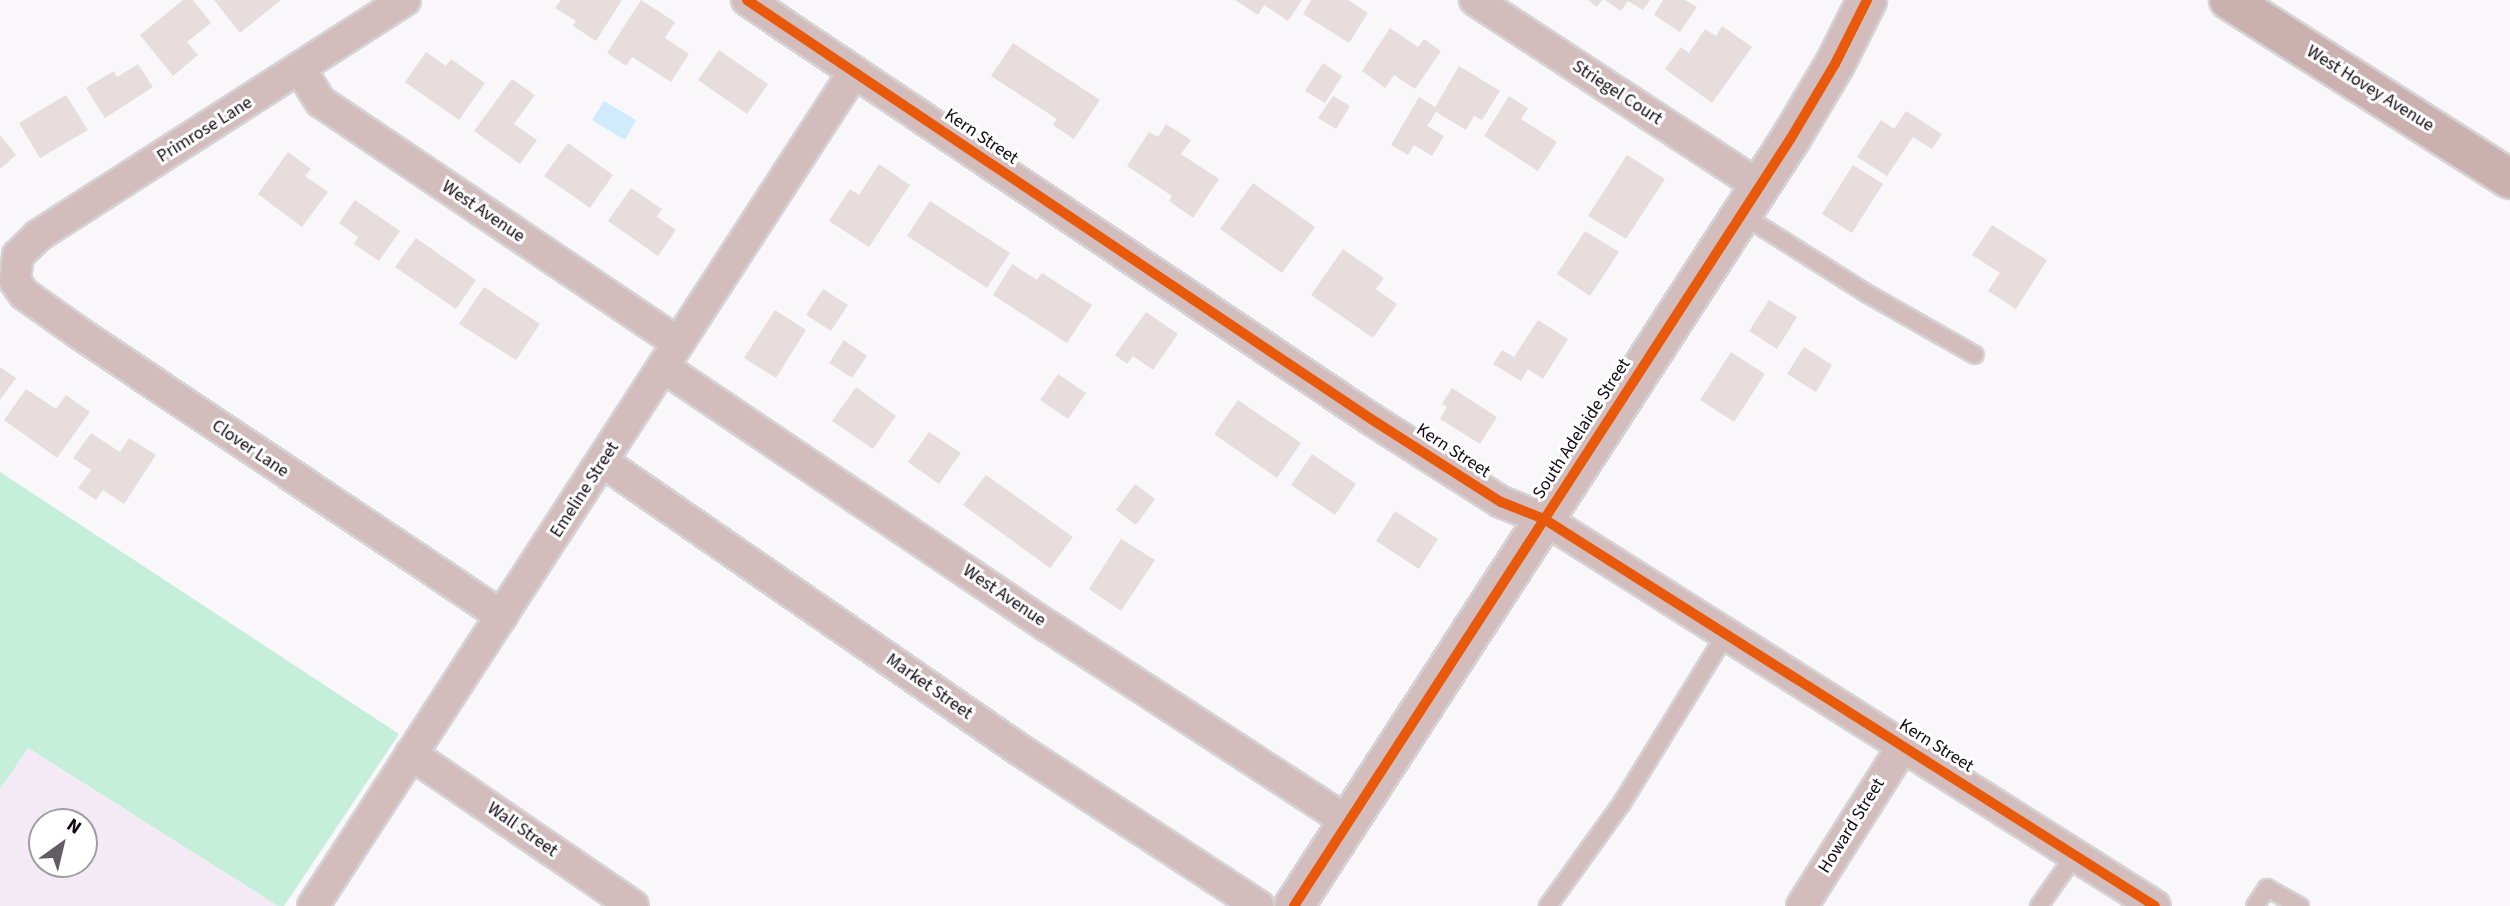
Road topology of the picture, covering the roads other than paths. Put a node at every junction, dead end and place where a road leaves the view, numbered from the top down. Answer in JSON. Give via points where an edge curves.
{"nodes":[{"id":1,"x":405,"y":0,"type":"edge"},
{"id":2,"x":747,"y":0,"type":"edge"},
{"id":3,"x":1475,"y":0,"type":"edge"},
{"id":4,"x":1867,"y":0,"type":"edge"},
{"id":5,"x":2229,"y":0,"type":"edge"},
{"id":6,"x":300,"y":69,"type":"junction"},
{"id":7,"x":854,"y":72,"type":"junction"},
{"id":8,"x":2510,"y":179,"type":"edge"},
{"id":9,"x":1750,"y":200,"type":"junction"},
{"id":10,"x":15,"y":268,"type":"joint"},
{"id":11,"x":670,"y":355,"type":"junction"},
{"id":12,"x":1975,"y":355,"type":"dead end"},
{"id":13,"x":603,"y":462,"type":"junction"},
{"id":14,"x":1544,"y":519,"type":"junction"},
{"id":15,"x":502,"y":616,"type":"junction"},
{"id":16,"x":1726,"y":634,"type":"junction"},
{"id":17,"x":1903,"y":746,"type":"junction"},
{"id":18,"x":411,"y":754,"type":"junction"},
{"id":19,"x":1348,"y":822,"type":"junction"},
{"id":20,"x":2075,"y":855,"type":"junction"},
{"id":21,"x":313,"y":906,"type":"edge"},
{"id":22,"x":633,"y":906,"type":"edge"},
{"id":23,"x":1258,"y":906,"type":"edge"},
{"id":24,"x":1294,"y":906,"type":"edge"},
{"id":25,"x":1548,"y":906,"type":"edge"},
{"id":26,"x":1802,"y":906,"type":"edge"},
{"id":27,"x":2039,"y":906,"type":"edge"},
{"id":28,"x":2155,"y":906,"type":"edge"},
{"id":29,"x":2255,"y":906,"type":"edge"},
{"id":30,"x":2300,"y":906,"type":"edge"}],
"edges":[{"from":1,"to":6,"type":"street","name":"Primrose Lane"},
{"from":2,"to":7,"type":"street","name":"Kern Street"},
{"from":3,"to":9,"type":"street","name":"Striegel Court"},
{"from":4,"to":9,"type":"street","name":"South Adelaide Street","via":[[1835,64]]},
{"from":5,"to":8,"type":"main road","name":"West Hovey Avenue"},
{"from":6,"to":10,"type":"street","name":"Primrose Lane","via":[[38,236],[24,247]]},
{"from":6,"to":11,"type":"street","name":"West Avenue","via":[[321,102]]},
{"from":7,"to":11,"type":"street","name":"Emeline Street"},
{"from":7,"to":14,"type":"street","name":"Kern Street","via":[[1393,433],[1501,502]]},
{"from":9,"to":12,"type":"lane","via":[[1866,293]]},
{"from":9,"to":14,"type":"street","name":"South Adelaide Street"},
{"from":10,"to":15,"type":"street","name":"Clover Lane","via":[[15,281],[24,294]]},
{"from":11,"to":13,"type":"street","name":"Emeline Street"},
{"from":11,"to":19,"type":"street","name":"West Avenue","via":[[1049,627]]},
{"from":13,"to":15,"type":"street","name":"Emeline Street"},
{"from":13,"to":23,"type":"street","name":"Market Street","via":[[1020,750]]},
{"from":14,"to":16,"type":"street","name":"Kern Street"},
{"from":14,"to":19,"type":"street","name":"South Adelaide Street"},
{"from":15,"to":18,"type":"street","name":"Emeline Street"},
{"from":16,"to":17,"type":"street","name":"Kern Street"},
{"from":16,"to":25,"type":"lane","via":[[1622,803]]},
{"from":17,"to":20,"type":"street","name":"Kern Street"},
{"from":17,"to":26,"type":"street","name":"Howard Street"},
{"from":18,"to":21,"type":"street","name":"Emeline Street"},
{"from":18,"to":22,"type":"street","name":"Wall Street"},
{"from":19,"to":24,"type":"street","name":"South Adelaide Street"},
{"from":20,"to":27,"type":"lane"},
{"from":20,"to":28,"type":"street","name":"Kern Street"},
{"from":29,"to":30,"type":"lane","via":[[2267,888]]}]}
